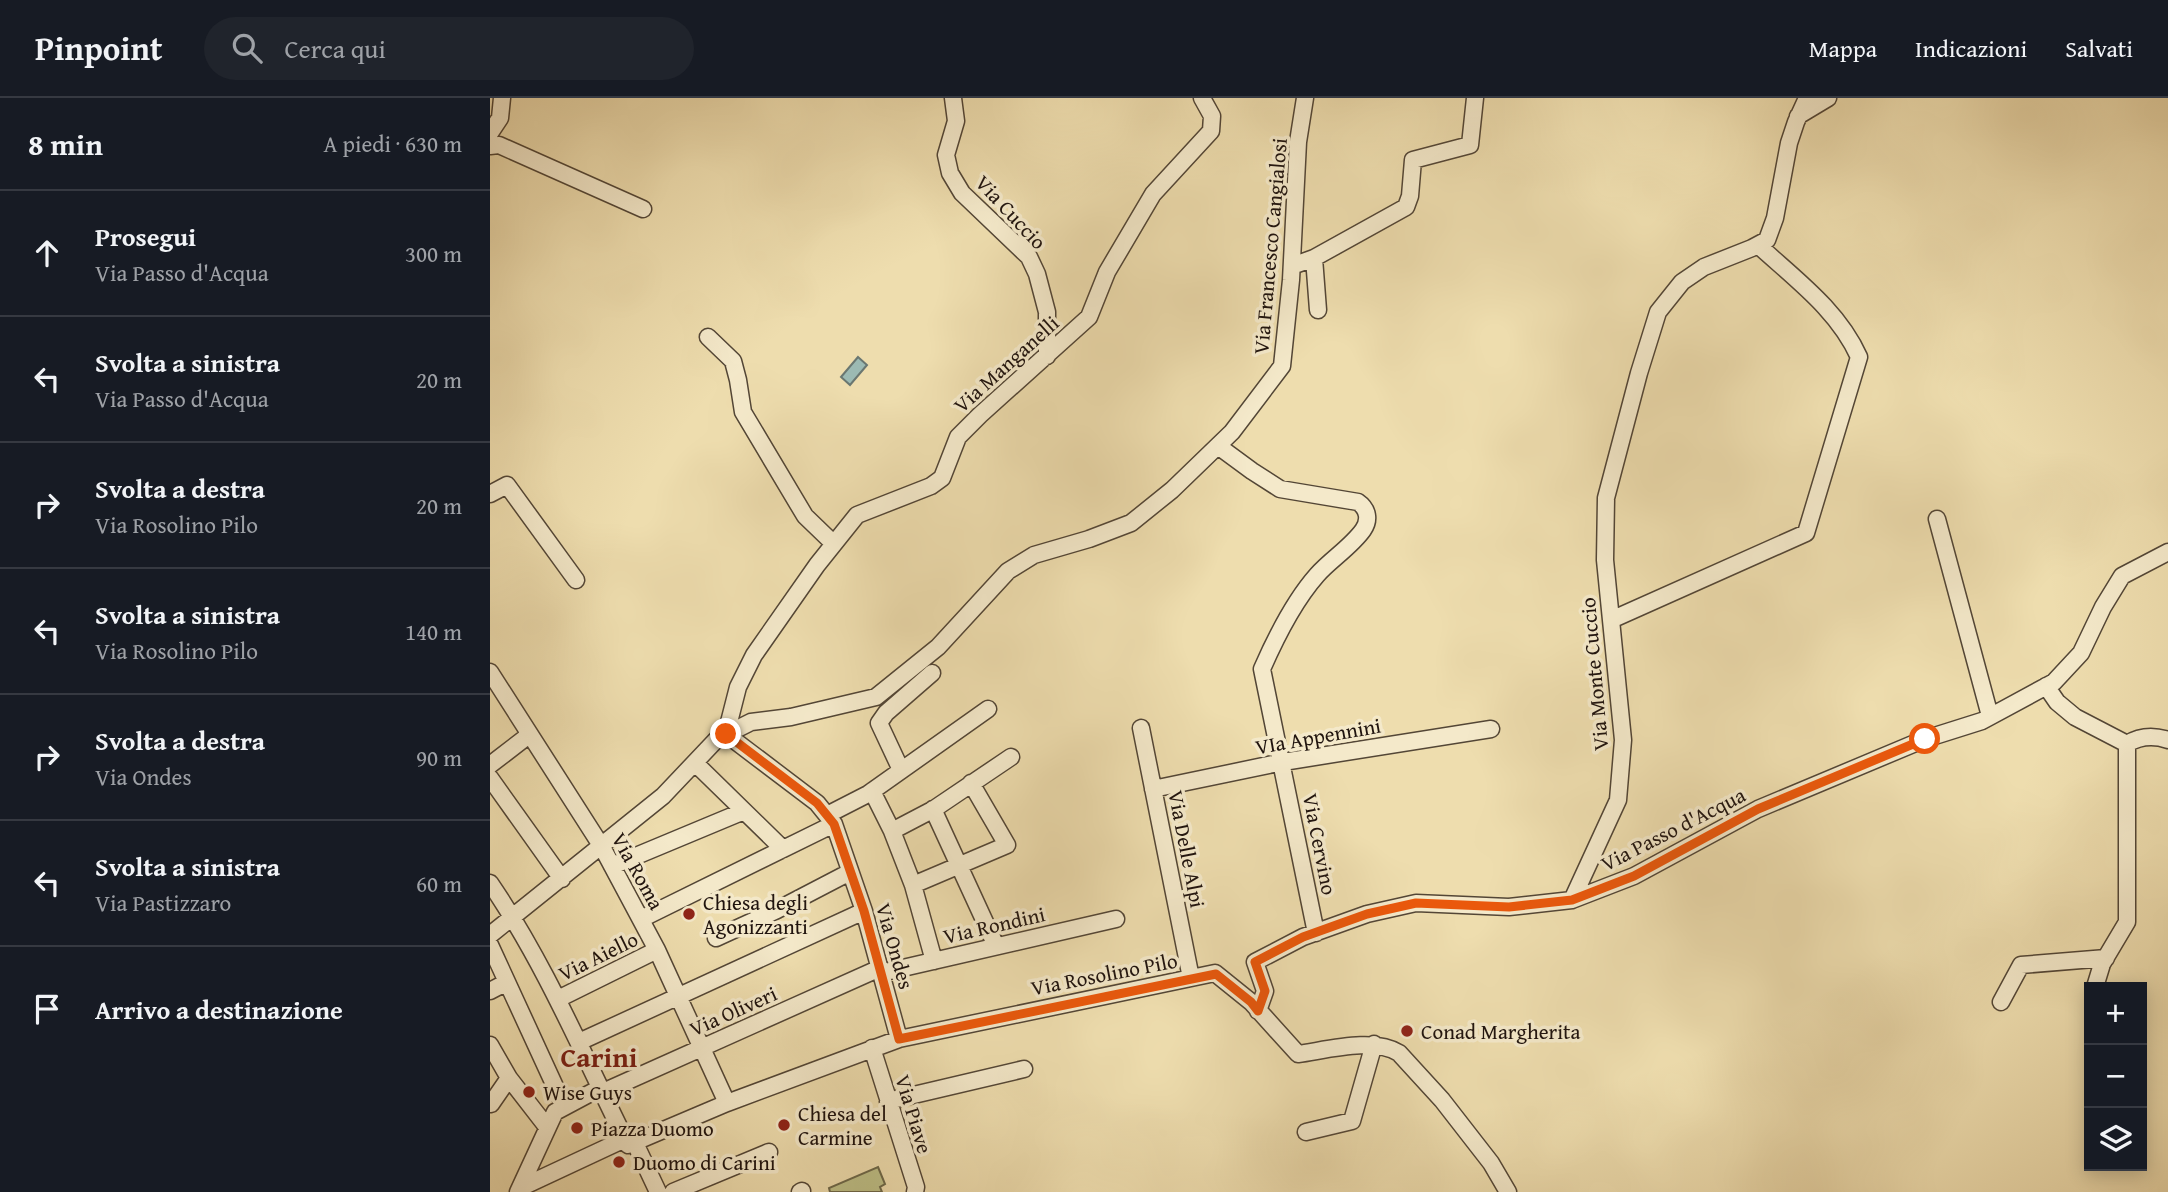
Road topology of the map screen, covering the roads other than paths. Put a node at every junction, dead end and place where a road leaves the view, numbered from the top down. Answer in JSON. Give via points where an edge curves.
{"nodes":[{"id":1,"x":502,"y":98,"type":"edge"},
{"id":2,"x":953,"y":98,"type":"edge"},
{"id":3,"x":1202,"y":98,"type":"edge"},
{"id":4,"x":1305,"y":98,"type":"edge"},
{"id":5,"x":1475,"y":98,"type":"edge"},
{"id":6,"x":1807,"y":98,"type":"edge"},
{"id":7,"x":1828,"y":98,"type":"edge"},
{"id":8,"x":1798,"y":116,"type":"junction"},
{"id":9,"x":490,"y":133,"type":"edge"},
{"id":10,"x":490,"y":146,"type":"edge"},
{"id":11,"x":643,"y":209,"type":"dead end"},
{"id":12,"x":1758,"y":245,"type":"junction"},
{"id":13,"x":1314,"y":258,"type":"junction"},
{"id":14,"x":1292,"y":266,"type":"junction"},
{"id":15,"x":1318,"y":310,"type":"dead end"},
{"id":16,"x":708,"y":337,"type":"dead end"},
{"id":17,"x":1046,"y":356,"type":"junction"},
{"id":18,"x":1218,"y":446,"type":"junction"},
{"id":19,"x":490,"y":494,"type":"edge"},
{"id":20,"x":1937,"y":519,"type":"dead end"},
{"id":21,"x":834,"y":544,"type":"junction"},
{"id":22,"x":2168,"y":552,"type":"edge"},
{"id":23,"x":576,"y":580,"type":"dead end"},
{"id":24,"x":1611,"y":620,"type":"junction"},
{"id":25,"x":490,"y":672,"type":"edge"},
{"id":26,"x":932,"y":673,"type":"dead end"},
{"id":27,"x":2046,"y":686,"type":"junction"},
{"id":28,"x":988,"y":709,"type":"dead end"},
{"id":29,"x":1990,"y":716,"type":"junction"},
{"id":30,"x":1141,"y":728,"type":"dead end"},
{"id":31,"x":1492,"y":729,"type":"dead end"},
{"id":32,"x":529,"y":734,"type":"junction"},
{"id":33,"x":726,"y":734,"type":"junction"},
{"id":34,"x":2168,"y":740,"type":"edge"},
{"id":35,"x":2127,"y":744,"type":"junction"},
{"id":36,"x":1011,"y":757,"type":"dead end"},
{"id":37,"x":695,"y":762,"type":"junction"},
{"id":38,"x":1283,"y":762,"type":"junction"},
{"id":39,"x":490,"y":765,"type":"edge"},
{"id":40,"x":901,"y":770,"type":"junction"},
{"id":41,"x":490,"y":778,"type":"edge"},
{"id":42,"x":971,"y":783,"type":"junction"},
{"id":43,"x":1153,"y":789,"type":"junction"},
{"id":44,"x":872,"y":791,"type":"junction"},
{"id":45,"x":933,"y":809,"type":"junction"},
{"id":46,"x":744,"y":811,"type":"junction"},
{"id":47,"x":830,"y":820,"type":"junction"},
{"id":48,"x":892,"y":831,"type":"junction"},
{"id":49,"x":602,"y":847,"type":"junction"},
{"id":50,"x":783,"y":849,"type":"junction"},
{"id":51,"x":612,"y":866,"type":"junction"},
{"id":52,"x":960,"y":867,"type":"junction"},
{"id":53,"x":850,"y":872,"type":"junction"},
{"id":54,"x":562,"y":879,"type":"junction"},
{"id":55,"x":490,"y":883,"type":"edge"},
{"id":56,"x":913,"y":885,"type":"junction"},
{"id":57,"x":1572,"y":900,"type":"junction"},
{"id":58,"x":864,"y":911,"type":"junction"},
{"id":59,"x":513,"y":917,"type":"junction"},
{"id":60,"x":640,"y":919,"type":"junction"},
{"id":61,"x":1116,"y":919,"type":"dead end"},
{"id":62,"x":1315,"y":933,"type":"junction"},
{"id":63,"x":490,"y":935,"type":"edge"},
{"id":64,"x":716,"y":937,"type":"dead end"},
{"id":65,"x":490,"y":945,"type":"edge"},
{"id":66,"x":996,"y":946,"type":"junction"},
{"id":67,"x":657,"y":950,"type":"junction"},
{"id":68,"x":2106,"y":958,"type":"junction"},
{"id":69,"x":934,"y":961,"type":"junction"},
{"id":70,"x":880,"y":970,"type":"junction"},
{"id":71,"x":1191,"y":978,"type":"junction"},
{"id":72,"x":508,"y":982,"type":"junction"},
{"id":73,"x":2097,"y":982,"type":"edge"},
{"id":74,"x":490,"y":991,"type":"edge"},
{"id":75,"x":678,"y":995,"type":"junction"},
{"id":76,"x":558,"y":999,"type":"junction"},
{"id":77,"x":2001,"y":1002,"type":"dead end"},
{"id":78,"x":1258,"y":1011,"type":"junction"},
{"id":79,"x":899,"y":1039,"type":"junction"},
{"id":80,"x":579,"y":1042,"type":"junction"},
{"id":81,"x":1374,"y":1044,"type":"junction"},
{"id":82,"x":490,"y":1045,"type":"edge"},
{"id":83,"x":702,"y":1047,"type":"junction"},
{"id":84,"x":872,"y":1048,"type":"junction"},
{"id":85,"x":1024,"y":1069,"type":"dead end"},
{"id":86,"x":509,"y":1078,"type":"junction"},
{"id":87,"x":599,"y":1085,"type":"junction"},
{"id":88,"x":561,"y":1100,"type":"junction"},
{"id":89,"x":888,"y":1101,"type":"junction"},
{"id":90,"x":727,"y":1103,"type":"junction"},
{"id":91,"x":491,"y":1104,"type":"edge"},
{"id":92,"x":547,"y":1127,"type":"junction"},
{"id":93,"x":1306,"y":1132,"type":"dead end"},
{"id":94,"x":629,"y":1142,"type":"junction"},
{"id":95,"x":769,"y":1152,"type":"dead end"},
{"id":96,"x":519,"y":1190,"type":"edge"},
{"id":97,"x":658,"y":1192,"type":"edge"},
{"id":98,"x":674,"y":1192,"type":"edge"},
{"id":99,"x":915,"y":1192,"type":"edge"},
{"id":100,"x":1508,"y":1192,"type":"edge"}],
"edges":[{"from":1,"to":9,"type":"street","via":[[500,118]]},
{"from":2,"to":17,"type":"street","name":"Via Cuccio","via":[[956,121],[946,155],[950,173],[962,193],[1029,257],[1047,312]]},
{"from":3,"to":17,"type":"street","name":"Via Manganelli","via":[[1212,116],[1208,136],[1153,194],[1107,272],[1089,317]]},
{"from":4,"to":14,"type":"street","name":"Via Francesco Cangialosi","via":[[1298,142]]},
{"from":5,"to":13,"type":"street","via":[[1471,145],[1413,160],[1406,207]]},
{"from":6,"to":8,"type":"street"},
{"from":7,"to":8,"type":"street"},
{"from":8,"to":12,"type":"street","via":[[1776,218],[1767,240]]},
{"from":10,"to":11,"type":"street","via":[[499,145]]},
{"from":12,"to":24,"type":"street","name":"Via Monte Cuccio","via":[[1704,267],[1682,282],[1658,312],[1606,498],[1605,560]]},
{"from":12,"to":24,"type":"street","via":[[1831,313],[1859,357],[1806,533]]},
{"from":13,"to":14,"type":"street"},
{"from":13,"to":15,"type":"street"},
{"from":14,"to":18,"type":"street","name":"Via Francesco Cangialosi","via":[[1282,366]]},
{"from":16,"to":21,"type":"street","via":[[733,361],[743,412],[798,505]]},
{"from":17,"to":21,"type":"street","name":"Via Manganelli","via":[[958,437],[942,478],[857,515]]},
{"from":18,"to":33,"type":"street","name":"Via Francesco Cangialosi","via":[[1131,523],[1034,555],[1008,571],[937,647],[876,697],[751,722]]},
{"from":18,"to":38,"type":"street","name":"Via Cervino","via":[[1280,489],[1358,502],[1368,517],[1363,529],[1304,591],[1262,669]]},
{"from":19,"to":23,"type":"street","via":[[507,485]]},
{"from":20,"to":29,"type":"street"},
{"from":21,"to":33,"type":"street","name":"Via Manganelli","via":[[754,655],[738,688]]},
{"from":22,"to":27,"type":"street","name":"Via Passo d'Acqua","via":[[2122,576],[2081,653]]},
{"from":24,"to":57,"type":"street","name":"Via Monte Cuccio","via":[[1623,740],[1618,800]]},
{"from":25,"to":32,"type":"street","name":"Via Roma"},
{"from":26,"to":40,"type":"street","via":[[879,723]]},
{"from":27,"to":29,"type":"street","name":"Via Passo d'Acqua"},
{"from":27,"to":35,"type":"street","via":[[2075,717]]},
{"from":28,"to":40,"type":"street"},
{"from":29,"to":57,"type":"street","name":"Via Passo d'Acqua","via":[[1758,809],[1634,876]]},
{"from":30,"to":43,"type":"street","name":"Via Delle Alpi"},
{"from":31,"to":38,"type":"street","name":"VIa Appennini"},
{"from":32,"to":39,"type":"street"},
{"from":32,"to":49,"type":"street","name":"Via Roma"},
{"from":33,"to":37,"type":"street"},
{"from":33,"to":47,"type":"street","via":[[817,803]]},
{"from":34,"to":35,"type":"street","via":[[2146,737]]},
{"from":35,"to":68,"type":"street","via":[[2127,922]]},
{"from":36,"to":42,"type":"street"},
{"from":37,"to":46,"type":"street"},
{"from":37,"to":49,"type":"street","via":[[663,796]]},
{"from":38,"to":43,"type":"street","name":"VIa Appennini"},
{"from":38,"to":62,"type":"street","name":"Via Cervino"},
{"from":40,"to":44,"type":"street"},
{"from":41,"to":54,"type":"street"},
{"from":42,"to":45,"type":"street"},
{"from":42,"to":52,"type":"street","via":[[1007,845]]},
{"from":43,"to":71,"type":"street","name":"Via Delle Alpi"},
{"from":44,"to":47,"type":"street"},
{"from":44,"to":48,"type":"street"},
{"from":45,"to":48,"type":"street"},
{"from":45,"to":52,"type":"street"},
{"from":46,"to":50,"type":"street"},
{"from":46,"to":51,"type":"street"},
{"from":47,"to":50,"type":"street"},
{"from":47,"to":53,"type":"street","name":"Via Ondes"},
{"from":48,"to":56,"type":"street"},
{"from":49,"to":51,"type":"street","name":"Via Roma"},
{"from":49,"to":54,"type":"street"},
{"from":50,"to":60,"type":"street"},
{"from":51,"to":60,"type":"street","name":"Via Roma"},
{"from":52,"to":56,"type":"street"},
{"from":52,"to":66,"type":"street"},
{"from":53,"to":58,"type":"street","name":"Via Ondes"},
{"from":53,"to":64,"type":"street"},
{"from":54,"to":59,"type":"street"},
{"from":55,"to":59,"type":"street"},
{"from":56,"to":69,"type":"street"},
{"from":57,"to":62,"type":"street","name":"Via Passo d'Acqua","via":[[1509,907],[1416,903]]},
{"from":58,"to":70,"type":"street","name":"Via Ondes"},
{"from":58,"to":75,"type":"street"},
{"from":59,"to":63,"type":"street"},
{"from":59,"to":76,"type":"street"},
{"from":60,"to":67,"type":"street","name":"Via Roma"},
{"from":61,"to":66,"type":"street","name":"Via Rondini"},
{"from":62,"to":78,"type":"street","name":"Via Passo d'Acqua","via":[[1255,962],[1265,991]]},
{"from":65,"to":72,"type":"street"},
{"from":66,"to":69,"type":"street","name":"Via Rondini"},
{"from":67,"to":75,"type":"street","name":"Via Roma"},
{"from":67,"to":76,"type":"street","name":"Via Aiello"},
{"from":68,"to":73,"type":"street"},
{"from":68,"to":77,"type":"street","via":[[2021,965]]},
{"from":69,"to":70,"type":"street","name":"Via Rondini"},
{"from":70,"to":79,"type":"street","name":"Via Ondes"},
{"from":70,"to":83,"type":"street","name":"Via Oliveri"},
{"from":71,"to":78,"type":"street","name":"Via Rosolino Pilo","via":[[1216,974]]},
{"from":71,"to":79,"type":"street","name":"Via Rosolino Pilo"},
{"from":72,"to":74,"type":"street"},
{"from":72,"to":88,"type":"street"},
{"from":75,"to":80,"type":"street"},
{"from":75,"to":83,"type":"street","name":"Via Roma"},
{"from":76,"to":80,"type":"street"},
{"from":78,"to":81,"type":"street","name":"Via Rosolino Pilo","via":[[1298,1054]]},
{"from":79,"to":84,"type":"street","name":"Via Rosolino Pilo"},
{"from":80,"to":87,"type":"street"},
{"from":81,"to":93,"type":"street","via":[[1352,1121]]},
{"from":81,"to":100,"type":"street","via":[[1399,1053],[1439,1097]]},
{"from":82,"to":86,"type":"street"},
{"from":83,"to":87,"type":"street","name":"Via Oliveri"},
{"from":83,"to":90,"type":"street","name":"Via Roma"},
{"from":84,"to":89,"type":"street","name":"Via Piave"},
{"from":84,"to":90,"type":"street","name":"Via Rosolino Pilo"},
{"from":85,"to":89,"type":"street"},
{"from":86,"to":91,"type":"street"},
{"from":86,"to":92,"type":"street"},
{"from":87,"to":88,"type":"street"},
{"from":87,"to":94,"type":"street"},
{"from":88,"to":92,"type":"street"},
{"from":89,"to":99,"type":"street","name":"Via Piave"},
{"from":90,"to":94,"type":"street","name":"Via Rosolino Pilo"},
{"from":92,"to":96,"type":"street"},
{"from":94,"to":96,"type":"street","name":"Via Rosolino Pilo"},
{"from":94,"to":97,"type":"street"},
{"from":95,"to":98,"type":"street"}]}
